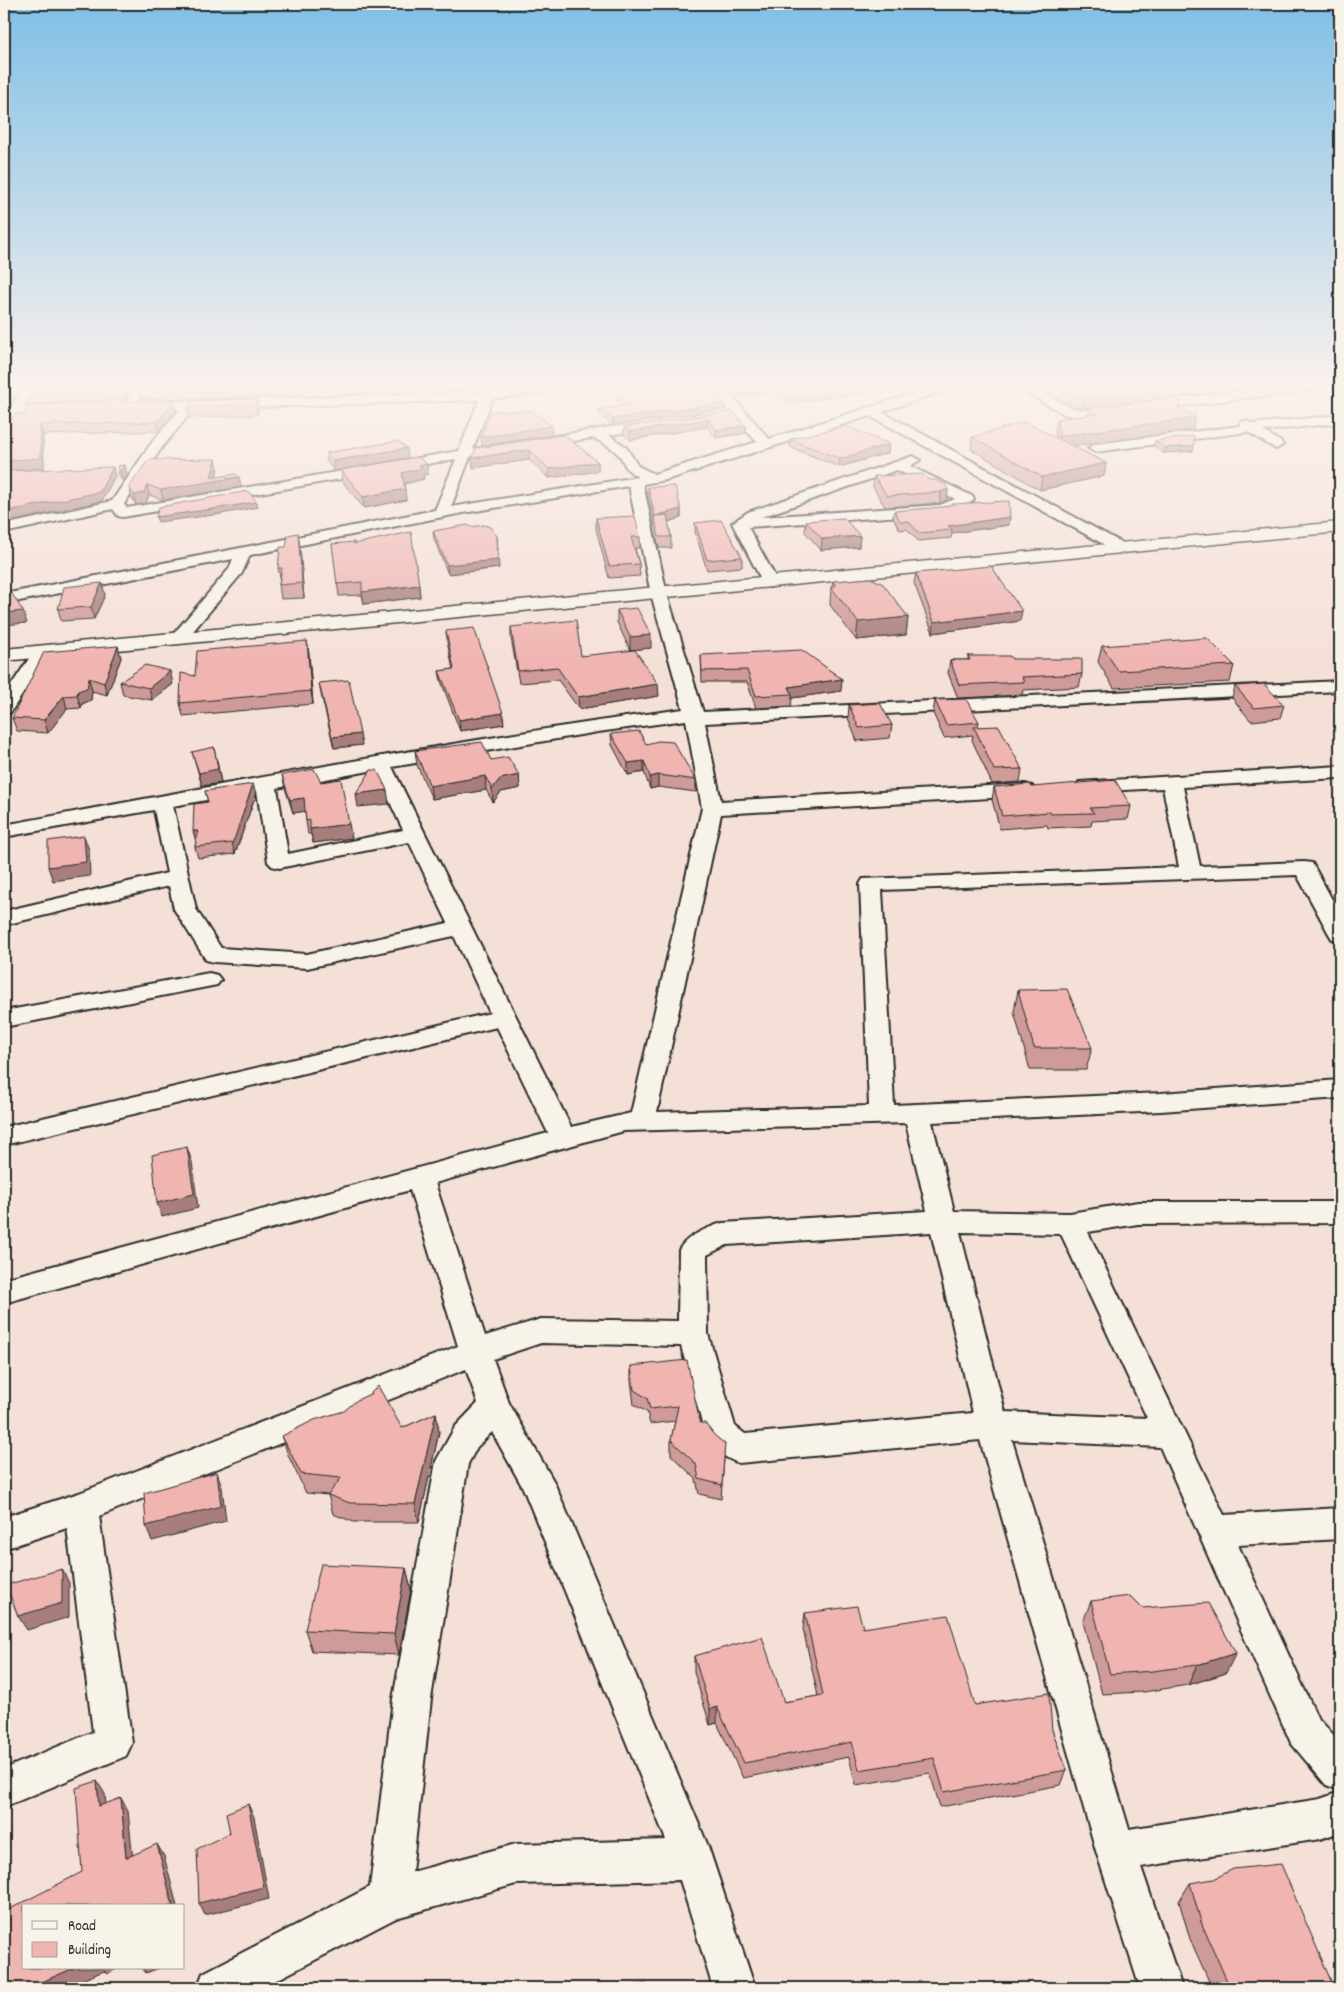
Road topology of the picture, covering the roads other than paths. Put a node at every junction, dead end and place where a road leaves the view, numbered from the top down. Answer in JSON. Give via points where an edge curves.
{"nodes":[{"id":1,"x":134,"y":479,"type":"edge"},
{"id":2,"x":320,"y":479,"type":"edge"},
{"id":3,"x":454,"y":479,"type":"edge"},
{"id":4,"x":646,"y":479,"type":"edge"},
{"id":5,"x":858,"y":479,"type":"edge"},
{"id":6,"x":926,"y":479,"type":"edge"},
{"id":7,"x":996,"y":479,"type":"edge"},
{"id":8,"x":635,"y":481,"type":"junction"},
{"id":9,"x":117,"y":504,"type":"junction"},
{"id":10,"x":12,"y":512,"type":"edge"},
{"id":11,"x":77,"y":512,"type":"junction"},
{"id":12,"x":441,"y":514,"type":"junction"},
{"id":13,"x":739,"y":523,"type":"junction"},
{"id":14,"x":1340,"y":527,"type":"edge"},
{"id":15,"x":4,"y":529,"type":"edge"},
{"id":16,"x":1121,"y":548,"type":"junction"},
{"id":17,"x":244,"y":552,"type":"junction"},
{"id":18,"x":770,"y":582,"type":"junction"},
{"id":19,"x":659,"y":594,"type":"junction"},
{"id":20,"x":4,"y":599,"type":"edge"},
{"id":21,"x":177,"y":639,"type":"junction"},
{"id":22,"x":42,"y":652,"type":"junction"},
{"id":23,"x":4,"y":655,"type":"edge"},
{"id":24,"x":1340,"y":686,"type":"edge"},
{"id":25,"x":4,"y":709,"type":"edge"},
{"id":26,"x":695,"y":716,"type":"junction"},
{"id":27,"x":381,"y":763,"type":"junction"},
{"id":28,"x":1340,"y":772,"type":"edge"},
{"id":29,"x":1172,"y":781,"type":"junction"},
{"id":30,"x":266,"y":784,"type":"junction"},
{"id":31,"x":162,"y":802,"type":"junction"},
{"id":32,"x":712,"y":808,"type":"junction"},
{"id":33,"x":4,"y":831,"type":"edge"},
{"id":34,"x":416,"y":834,"type":"junction"},
{"id":35,"x":1191,"y":873,"type":"junction"},
{"id":36,"x":178,"y":877,"type":"junction"},
{"id":37,"x":4,"y":918,"type":"edge"},
{"id":38,"x":462,"y":927,"type":"junction"},
{"id":39,"x":1340,"y":934,"type":"edge"},
{"id":40,"x":209,"y":980,"type":"dead end"},
{"id":41,"x":505,"y":1017,"type":"junction"},
{"id":42,"x":4,"y":1019,"type":"edge"},
{"id":43,"x":1340,"y":1088,"type":"edge"},
{"id":44,"x":917,"y":1114,"type":"junction"},
{"id":45,"x":882,"y":1115,"type":"junction"},
{"id":46,"x":642,"y":1122,"type":"junction"},
{"id":47,"x":4,"y":1136,"type":"edge"},
{"id":48,"x":564,"y":1139,"type":"junction"},
{"id":49,"x":420,"y":1178,"type":"junction"},
{"id":50,"x":1340,"y":1212,"type":"edge"},
{"id":51,"x":944,"y":1221,"type":"junction"},
{"id":52,"x":1070,"y":1224,"type":"junction"},
{"id":53,"x":4,"y":1291,"type":"edge"},
{"id":54,"x":693,"y":1334,"type":"junction"},
{"id":55,"x":475,"y":1352,"type":"junction"},
{"id":56,"x":495,"y":1407,"type":"junction"},
{"id":57,"x":992,"y":1425,"type":"junction"},
{"id":58,"x":1170,"y":1433,"type":"junction"},
{"id":59,"x":81,"y":1508,"type":"junction"},
{"id":60,"x":1340,"y":1522,"type":"edge"},
{"id":61,"x":1214,"y":1531,"type":"junction"},
{"id":62,"x":4,"y":1533,"type":"edge"},
{"id":63,"x":1340,"y":1771,"type":"edge"},
{"id":64,"x":4,"y":1788,"type":"edge"},
{"id":65,"x":1340,"y":1812,"type":"edge"},
{"id":66,"x":1116,"y":1852,"type":"junction"},
{"id":67,"x":694,"y":1860,"type":"junction"},
{"id":68,"x":389,"y":1899,"type":"junction"},
{"id":69,"x":218,"y":1988,"type":"edge"},
{"id":70,"x":734,"y":1988,"type":"edge"},
{"id":71,"x":1161,"y":1988,"type":"edge"}],
"edges":[{"from":1,"to":9,"type":"street"},
{"from":2,"to":9,"type":"street","via":[[123,513]]},
{"from":3,"to":12,"type":"street"},
{"from":4,"to":8,"type":"street"},
{"from":5,"to":13,"type":"street","via":[[753,515]]},
{"from":6,"to":13,"type":"street","via":[[967,499],[942,509]]},
{"from":7,"to":16,"type":"street"},
{"from":8,"to":12,"type":"street"},
{"from":8,"to":19,"type":"street"},
{"from":9,"to":11,"type":"street"},
{"from":10,"to":11,"type":"street"},
{"from":11,"to":15,"type":"street"},
{"from":12,"to":17,"type":"street"},
{"from":13,"to":18,"type":"street"},
{"from":14,"to":16,"type":"main road"},
{"from":16,"to":18,"type":"main road"},
{"from":17,"to":20,"type":"street"},
{"from":17,"to":21,"type":"street","via":[[236,570]]},
{"from":18,"to":19,"type":"main road"},
{"from":19,"to":21,"type":"main road"},
{"from":19,"to":26,"type":"street"},
{"from":21,"to":22,"type":"main road"},
{"from":22,"to":23,"type":"main road"},
{"from":22,"to":25,"type":"street"},
{"from":24,"to":26,"type":"street"},
{"from":26,"to":27,"type":"street","via":[[598,726]]},
{"from":26,"to":32,"type":"street"},
{"from":27,"to":30,"type":"street"},
{"from":27,"to":34,"type":"street"},
{"from":28,"to":29,"type":"street"},
{"from":29,"to":32,"type":"street"},
{"from":29,"to":35,"type":"street"},
{"from":30,"to":31,"type":"street"},
{"from":30,"to":34,"type":"street","via":[[279,862]]},
{"from":31,"to":33,"type":"street"},
{"from":31,"to":36,"type":"street"},
{"from":32,"to":46,"type":"street"},
{"from":34,"to":38,"type":"street"},
{"from":35,"to":39,"type":"street","via":[[1304,868]]},
{"from":35,"to":45,"type":"street","via":[[872,884]]},
{"from":36,"to":37,"type":"street"},
{"from":36,"to":38,"type":"street","via":[[185,909],[214,955],[307,961]]},
{"from":38,"to":41,"type":"street"},
{"from":40,"to":42,"type":"street"},
{"from":41,"to":47,"type":"street"},
{"from":41,"to":48,"type":"street"},
{"from":43,"to":44,"type":"street","via":[[1161,1102]]},
{"from":44,"to":45,"type":"street"},
{"from":44,"to":51,"type":"street"},
{"from":45,"to":46,"type":"street"},
{"from":46,"to":48,"type":"street","via":[[624,1122]]},
{"from":48,"to":49,"type":"street"},
{"from":49,"to":53,"type":"street"},
{"from":49,"to":55,"type":"street"},
{"from":50,"to":52,"type":"street","via":[[1138,1213]]},
{"from":51,"to":52,"type":"street"},
{"from":51,"to":54,"type":"street","via":[[722,1234],[693,1250]]},
{"from":51,"to":57,"type":"street"},
{"from":52,"to":58,"type":"street"},
{"from":54,"to":55,"type":"street","via":[[541,1331]]},
{"from":54,"to":57,"type":"street","via":[[720,1434],[739,1449]]},
{"from":55,"to":56,"type":"street"},
{"from":55,"to":59,"type":"street"},
{"from":56,"to":67,"type":"street","via":[[537,1482]]},
{"from":56,"to":68,"type":"street","via":[[466,1437],[452,1461],[412,1698]]},
{"from":57,"to":58,"type":"street"},
{"from":57,"to":66,"type":"street"},
{"from":58,"to":61,"type":"street"},
{"from":59,"to":62,"type":"street"},
{"from":59,"to":64,"type":"street","via":[[113,1743]]},
{"from":60,"to":61,"type":"street"},
{"from":61,"to":63,"type":"street","via":[[1304,1730]]},
{"from":65,"to":66,"type":"street","via":[[1320,1820]]},
{"from":66,"to":71,"type":"street"},
{"from":67,"to":68,"type":"street","via":[[516,1864]]},
{"from":67,"to":70,"type":"street"},
{"from":68,"to":69,"type":"street"}]}
